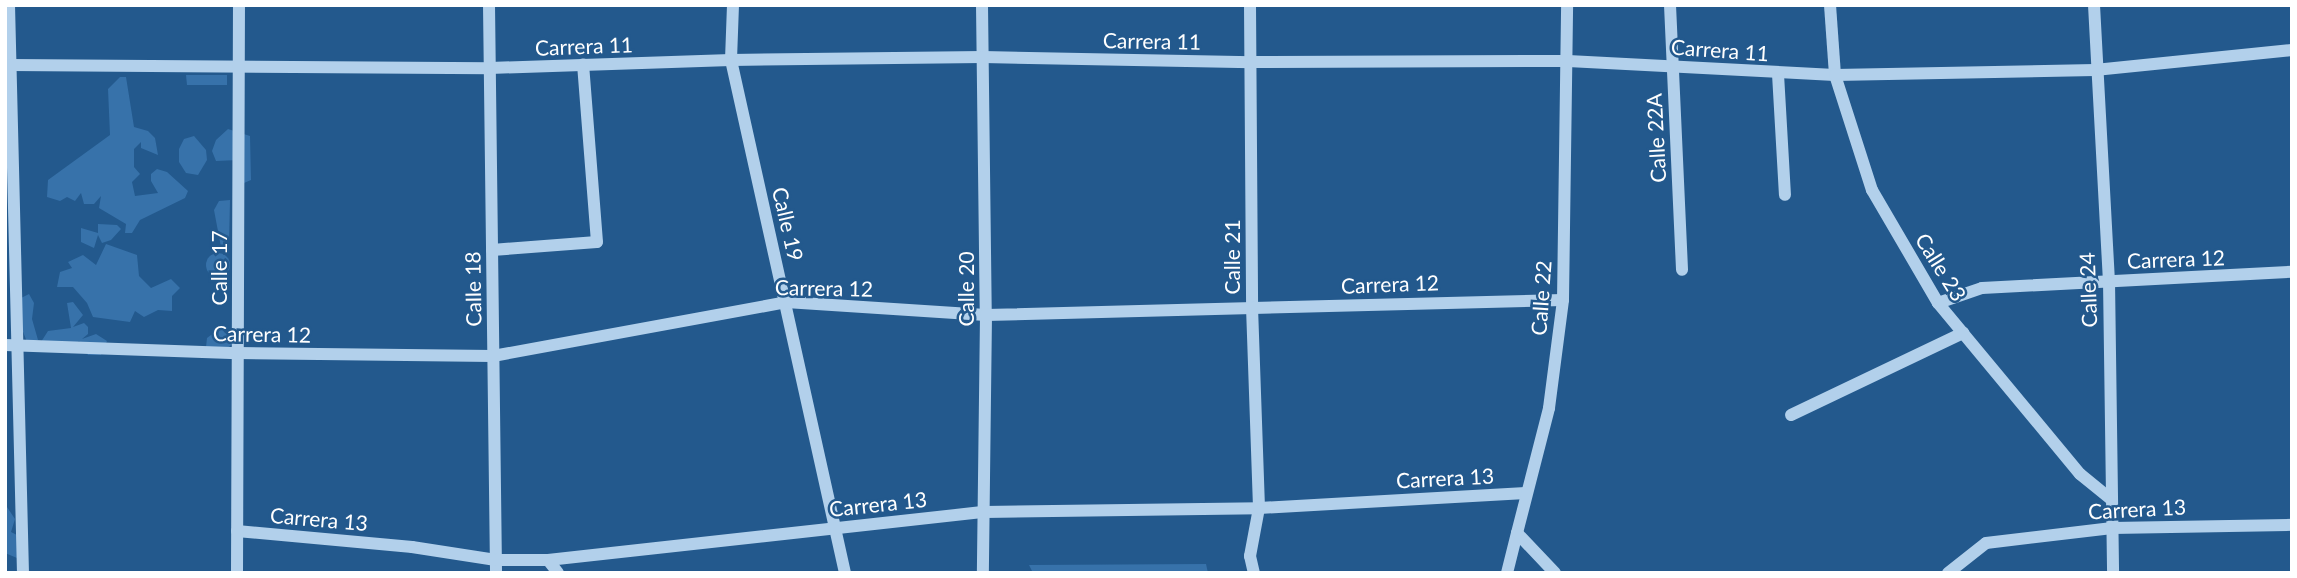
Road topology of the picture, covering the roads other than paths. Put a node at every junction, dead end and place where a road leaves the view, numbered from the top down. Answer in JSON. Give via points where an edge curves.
{"nodes":[{"id":1,"x":9,"y":5,"type":"edge"},
{"id":2,"x":239,"y":5,"type":"edge"},
{"id":3,"x":489,"y":5,"type":"edge"},
{"id":4,"x":733,"y":5,"type":"edge"},
{"id":5,"x":982,"y":5,"type":"edge"},
{"id":6,"x":1250,"y":5,"type":"edge"},
{"id":7,"x":1567,"y":5,"type":"edge"},
{"id":8,"x":1670,"y":5,"type":"edge"},
{"id":9,"x":1830,"y":5,"type":"edge"},
{"id":10,"x":2094,"y":5,"type":"edge"},
{"id":11,"x":2292,"y":50,"type":"edge"},
{"id":12,"x":983,"y":57,"type":"junction"},
{"id":13,"x":731,"y":60,"type":"junction"},
{"id":14,"x":1568,"y":61,"type":"junction"},
{"id":15,"x":1252,"y":62,"type":"junction"},
{"id":16,"x":10,"y":65,"type":"junction"},
{"id":17,"x":583,"y":65,"type":"junction"},
{"id":18,"x":238,"y":66,"type":"junction"},
{"id":19,"x":1671,"y":66,"type":"junction"},
{"id":20,"x":490,"y":68,"type":"junction"},
{"id":21,"x":2095,"y":70,"type":"junction"},
{"id":22,"x":1778,"y":74,"type":"junction"},
{"id":23,"x":1835,"y":75,"type":"junction"},
{"id":24,"x":1786,"y":195,"type":"dead end"},
{"id":25,"x":492,"y":250,"type":"junction"},
{"id":26,"x":1682,"y":270,"type":"dead end"},
{"id":27,"x":2292,"y":272,"type":"edge"},
{"id":28,"x":2109,"y":281,"type":"junction"},
{"id":29,"x":1563,"y":300,"type":"junction"},
{"id":30,"x":786,"y":302,"type":"junction"},
{"id":31,"x":1938,"y":303,"type":"junction"},
{"id":32,"x":1252,"y":307,"type":"junction"},
{"id":33,"x":986,"y":315,"type":"junction"},
{"id":34,"x":1963,"y":333,"type":"junction"},
{"id":35,"x":11,"y":345,"type":"edge"},
{"id":36,"x":238,"y":353,"type":"junction"},
{"id":37,"x":494,"y":356,"type":"junction"},
{"id":38,"x":1791,"y":415,"type":"dead end"},
{"id":39,"x":1526,"y":493,"type":"junction"},
{"id":40,"x":2112,"y":500,"type":"junction"},
{"id":41,"x":1259,"y":508,"type":"junction"},
{"id":42,"x":984,"y":512,"type":"junction"},
{"id":43,"x":2292,"y":525,"type":"edge"},
{"id":44,"x":834,"y":528,"type":"junction"},
{"id":45,"x":2112,"y":528,"type":"junction"},
{"id":46,"x":237,"y":531,"type":"junction"},
{"id":47,"x":1517,"y":533,"type":"junction"},
{"id":48,"x":548,"y":561,"type":"junction"},
{"id":49,"x":496,"y":566,"type":"edge"},
{"id":50,"x":23,"y":573,"type":"edge"},
{"id":51,"x":237,"y":573,"type":"edge"},
{"id":52,"x":558,"y":573,"type":"edge"},
{"id":53,"x":845,"y":573,"type":"edge"},
{"id":54,"x":984,"y":573,"type":"edge"},
{"id":55,"x":1254,"y":573,"type":"edge"},
{"id":56,"x":1507,"y":573,"type":"edge"},
{"id":57,"x":1555,"y":573,"type":"edge"},
{"id":58,"x":1948,"y":573,"type":"edge"},
{"id":59,"x":2113,"y":573,"type":"edge"}],
"edges":[{"from":1,"to":16,"type":"street"},
{"from":2,"to":18,"type":"street","name":"Calle 17"},
{"from":3,"to":20,"type":"street","name":"Calle 18"},
{"from":4,"to":13,"type":"street","name":"Calle 19"},
{"from":5,"to":12,"type":"street","name":"Calle 20"},
{"from":6,"to":15,"type":"street","name":"Calle 21"},
{"from":7,"to":14,"type":"street","name":"Calle 22"},
{"from":8,"to":19,"type":"street","name":"Calle 22A"},
{"from":9,"to":23,"type":"street","name":"Calle 23"},
{"from":10,"to":21,"type":"street","name":"Calle 24"},
{"from":11,"to":21,"type":"street","name":"Carrera 11"},
{"from":12,"to":13,"type":"street","name":"Carrera 11"},
{"from":12,"to":15,"type":"street","name":"Carrera 11"},
{"from":12,"to":33,"type":"street","name":"Calle 20"},
{"from":13,"to":17,"type":"street","name":"Carrera 11"},
{"from":13,"to":30,"type":"street","name":"Calle 19"},
{"from":14,"to":15,"type":"street","name":"Carrera 11"},
{"from":14,"to":19,"type":"street","name":"Carrera 11"},
{"from":14,"to":29,"type":"street","name":"Calle 22"},
{"from":15,"to":32,"type":"street","name":"Calle 21"},
{"from":16,"to":18,"type":"street","name":"Carrera 11"},
{"from":16,"to":35,"type":"street"},
{"from":17,"to":20,"type":"street","name":"Carrera 11"},
{"from":17,"to":25,"type":"street","via":[[597,242]]},
{"from":18,"to":20,"type":"street","name":"Carrera 11"},
{"from":18,"to":36,"type":"street","name":"Calle 17"},
{"from":19,"to":22,"type":"street","name":"Carrera 11"},
{"from":19,"to":26,"type":"street","name":"Calle 22A"},
{"from":20,"to":25,"type":"street","name":"Calle 18"},
{"from":21,"to":23,"type":"street","name":"Carrera 11"},
{"from":21,"to":28,"type":"street","name":"Calle 24"},
{"from":22,"to":23,"type":"street","name":"Carrera 11"},
{"from":22,"to":24,"type":"street"},
{"from":23,"to":31,"type":"street","name":"Calle 23","via":[[1872,190]]},
{"from":25,"to":37,"type":"street","name":"Calle 18"},
{"from":27,"to":28,"type":"street","name":"Carrera 12"},
{"from":28,"to":31,"type":"street","name":"Carrera 12","via":[[1982,288]]},
{"from":28,"to":40,"type":"street","name":"Calle 24"},
{"from":29,"to":32,"type":"street","name":"Carrera 12"},
{"from":29,"to":39,"type":"street","name":"Calle 22","via":[[1549,408]]},
{"from":30,"to":33,"type":"street","name":"Carrera 12"},
{"from":30,"to":37,"type":"street","name":"Carrera 12"},
{"from":30,"to":44,"type":"street","name":"Calle 19"},
{"from":31,"to":34,"type":"street","name":"Calle 23"},
{"from":32,"to":33,"type":"street","name":"Carrera 12"},
{"from":32,"to":41,"type":"street","name":"Calle 21"},
{"from":33,"to":42,"type":"street","name":"Calle 20"},
{"from":34,"to":38,"type":"street"},
{"from":34,"to":40,"type":"street","name":"Calle 23","via":[[2080,474]]},
{"from":35,"to":36,"type":"street","name":"Carrera 12"},
{"from":35,"to":50,"type":"street"},
{"from":36,"to":37,"type":"street","name":"Carrera 12"},
{"from":36,"to":46,"type":"street","name":"Calle 17"},
{"from":37,"to":49,"type":"street","name":"Calle 18"},
{"from":39,"to":41,"type":"street","name":"Carrera 13"},
{"from":39,"to":47,"type":"street","name":"Calle 22"},
{"from":40,"to":45,"type":"street","name":"Calle 24"},
{"from":41,"to":42,"type":"street","name":"Carrera 13"},
{"from":41,"to":55,"type":"street","name":"Calle 21","via":[[1250,556]]},
{"from":42,"to":44,"type":"street","name":"Carrera 13"},
{"from":42,"to":54,"type":"street","name":"Calle 20"},
{"from":43,"to":45,"type":"street","name":"Carrera 13"},
{"from":44,"to":48,"type":"street","name":"Carrera 13"},
{"from":44,"to":53,"type":"street","name":"Calle 19"},
{"from":45,"to":58,"type":"street","name":"Carrera 13","via":[[1986,543]]},
{"from":45,"to":59,"type":"street","name":"Calle 24"},
{"from":46,"to":49,"type":"street","name":"Carrera 13","via":[[412,547]]},
{"from":46,"to":51,"type":"street","name":"Calle 17"},
{"from":47,"to":56,"type":"street","name":"Calle 22"},
{"from":47,"to":57,"type":"street"},
{"from":48,"to":49,"type":"street","name":"Carrera 13"},
{"from":48,"to":52,"type":"street"}]}
